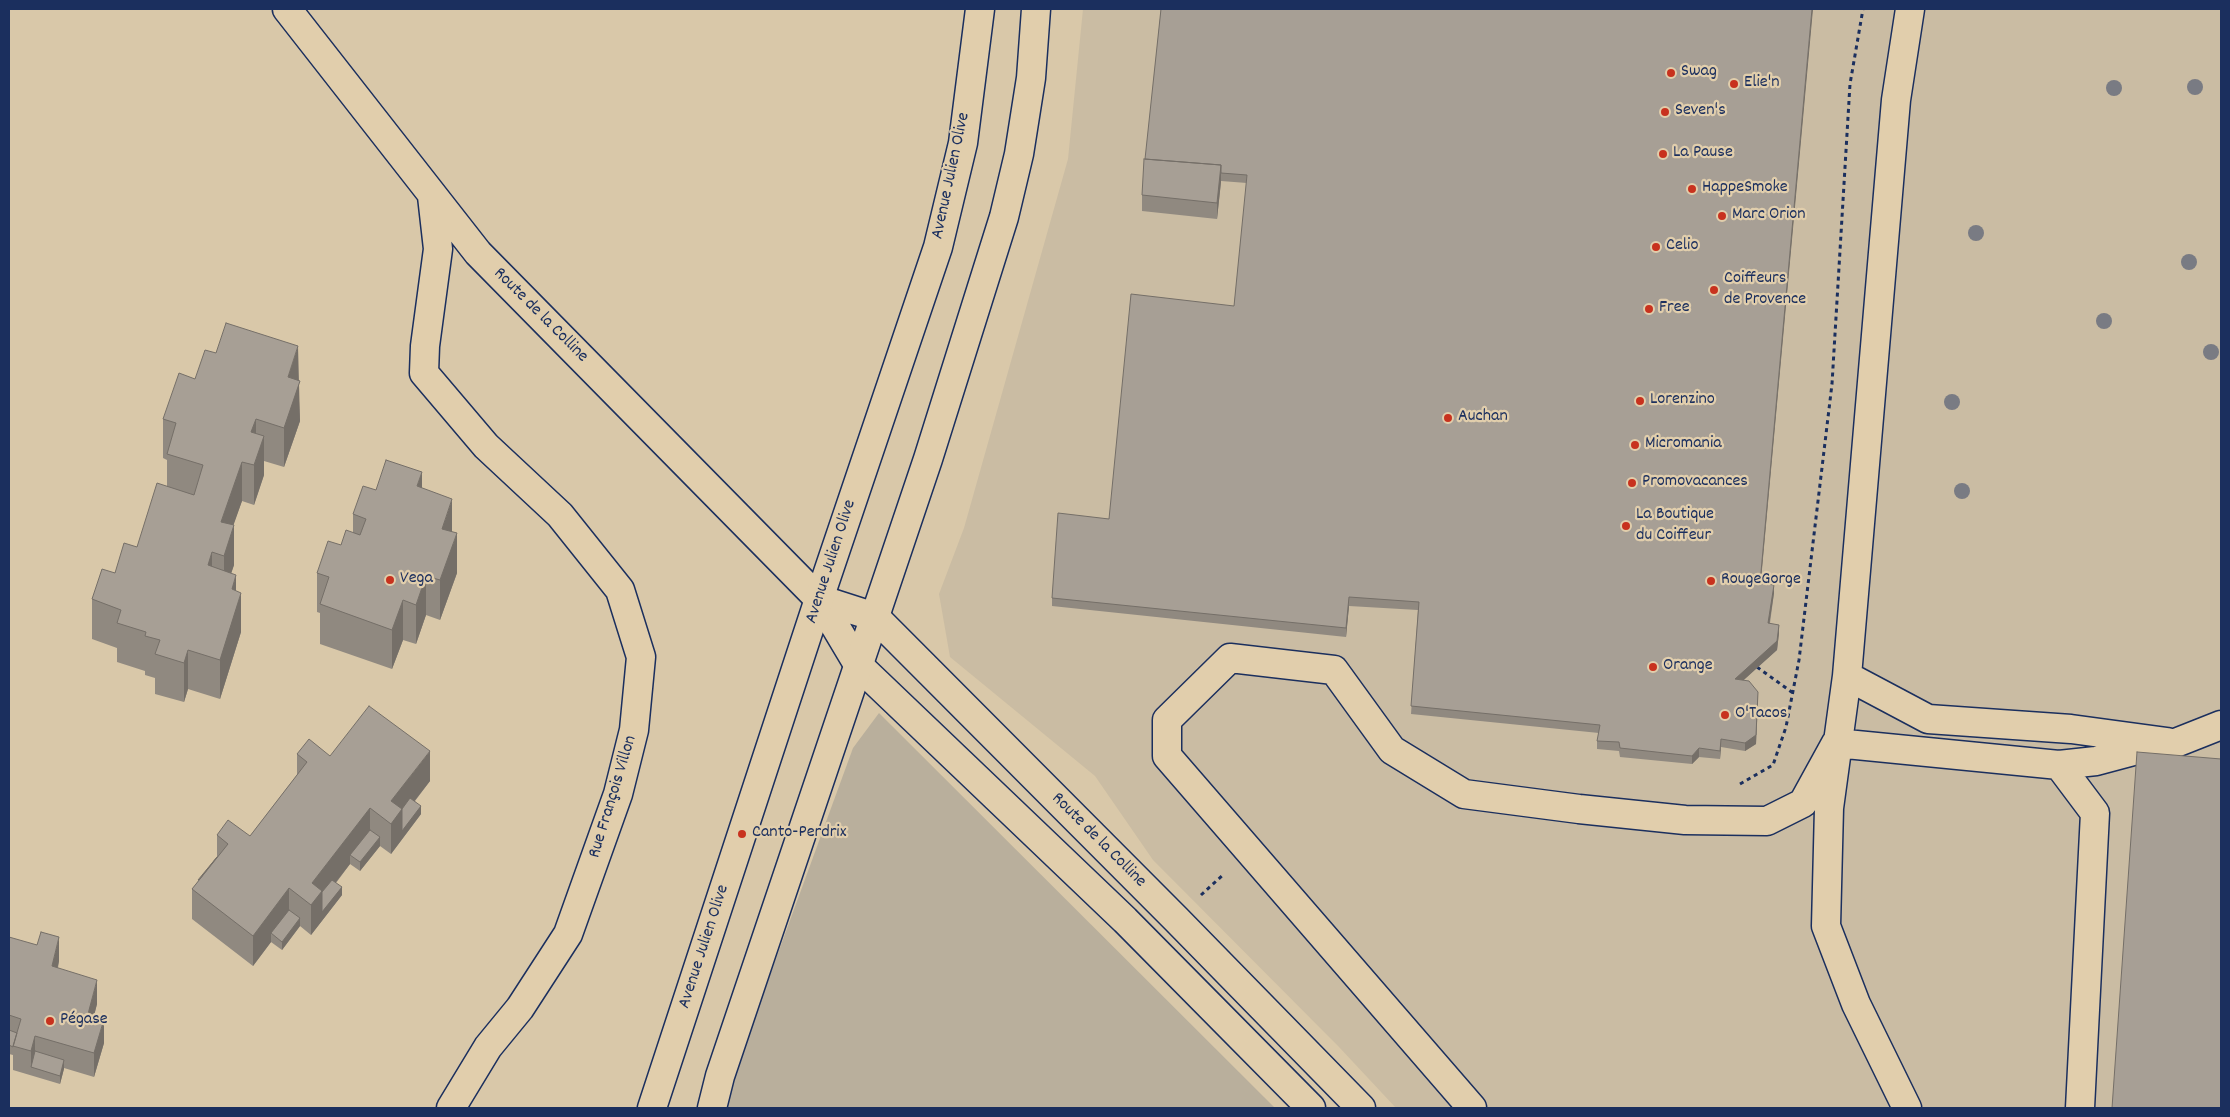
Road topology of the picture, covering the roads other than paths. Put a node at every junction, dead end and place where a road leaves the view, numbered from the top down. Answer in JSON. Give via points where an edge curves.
{"nodes":[{"id":1,"x":287,"y":9,"type":"edge"},
{"id":2,"x":980,"y":9,"type":"edge"},
{"id":3,"x":1036,"y":9,"type":"edge"},
{"id":4,"x":1910,"y":9,"type":"edge"},
{"id":5,"x":432,"y":196,"type":"junction"},
{"id":6,"x":819,"y":599,"type":"junction"},
{"id":7,"x":875,"y":617,"type":"junction"},
{"id":8,"x":859,"y":666,"type":"junction"},
{"id":9,"x":1847,"y":676,"type":"junction"},
{"id":10,"x":2221,"y":725,"type":"edge"},
{"id":11,"x":2167,"y":742,"type":"junction"},
{"id":12,"x":1836,"y":744,"type":"junction"},
{"id":13,"x":2059,"y":765,"type":"junction"},
{"id":14,"x":451,"y":1108,"type":"edge"},
{"id":15,"x":652,"y":1108,"type":"edge"},
{"id":16,"x":712,"y":1108,"type":"edge"},
{"id":17,"x":1311,"y":1108,"type":"edge"},
{"id":18,"x":1361,"y":1108,"type":"edge"},
{"id":19,"x":1472,"y":1108,"type":"edge"},
{"id":20,"x":1907,"y":1108,"type":"edge"},
{"id":21,"x":2080,"y":1108,"type":"edge"}],
"edges":[{"from":1,"to":5,"type":"street","name":"Route de la Colline"},
{"from":2,"to":6,"type":"street","name":"Avenue Julien Olive","via":[[963,143],[938,247]]},
{"from":3,"to":7,"type":"street","via":[[1031,78],[1019,154],[1004,217]]},
{"from":4,"to":9,"type":"street","via":[[1896,100]]},
{"from":5,"to":6,"type":"street","name":"Route de la Colline","via":[[478,253]]},
{"from":5,"to":14,"type":"street","name":"Rue François Villon","via":[[438,249],[424,374],[486,446],[560,515],[620,590],[641,657],[634,730],[618,794],[568,934],[520,1008],[488,1047]]},
{"from":6,"to":7,"type":"street","name":"Route de la Colline"},
{"from":6,"to":8,"type":"street","name":"Route de la Colline"},
{"from":6,"to":15,"type":"street","name":"Avenue Julien Olive"},
{"from":7,"to":8,"type":"street"},
{"from":7,"to":18,"type":"street","name":"Route de la Colline"},
{"from":8,"to":16,"type":"street","via":[[720,1076]]},
{"from":8,"to":17,"type":"street","name":"Route de la Colline","via":[[1125,920]]},
{"from":9,"to":11,"type":"street","via":[[1928,719],[2071,729]]},
{"from":9,"to":12,"type":"street"},
{"from":10,"to":11,"type":"street","via":[[2173,744]]},
{"from":11,"to":13,"type":"street","via":[[2096,761]]},
{"from":12,"to":13,"type":"street"},
{"from":12,"to":19,"type":"street","via":[[1803,803],[1767,821],[1685,820],[1464,794],[1392,750],[1334,670],[1230,658],[1167,720],[1167,756]]},
{"from":12,"to":20,"type":"street","via":[[1829,808],[1826,926],[1856,1004]]},
{"from":13,"to":21,"type":"street","via":[[2095,813]]}]}
